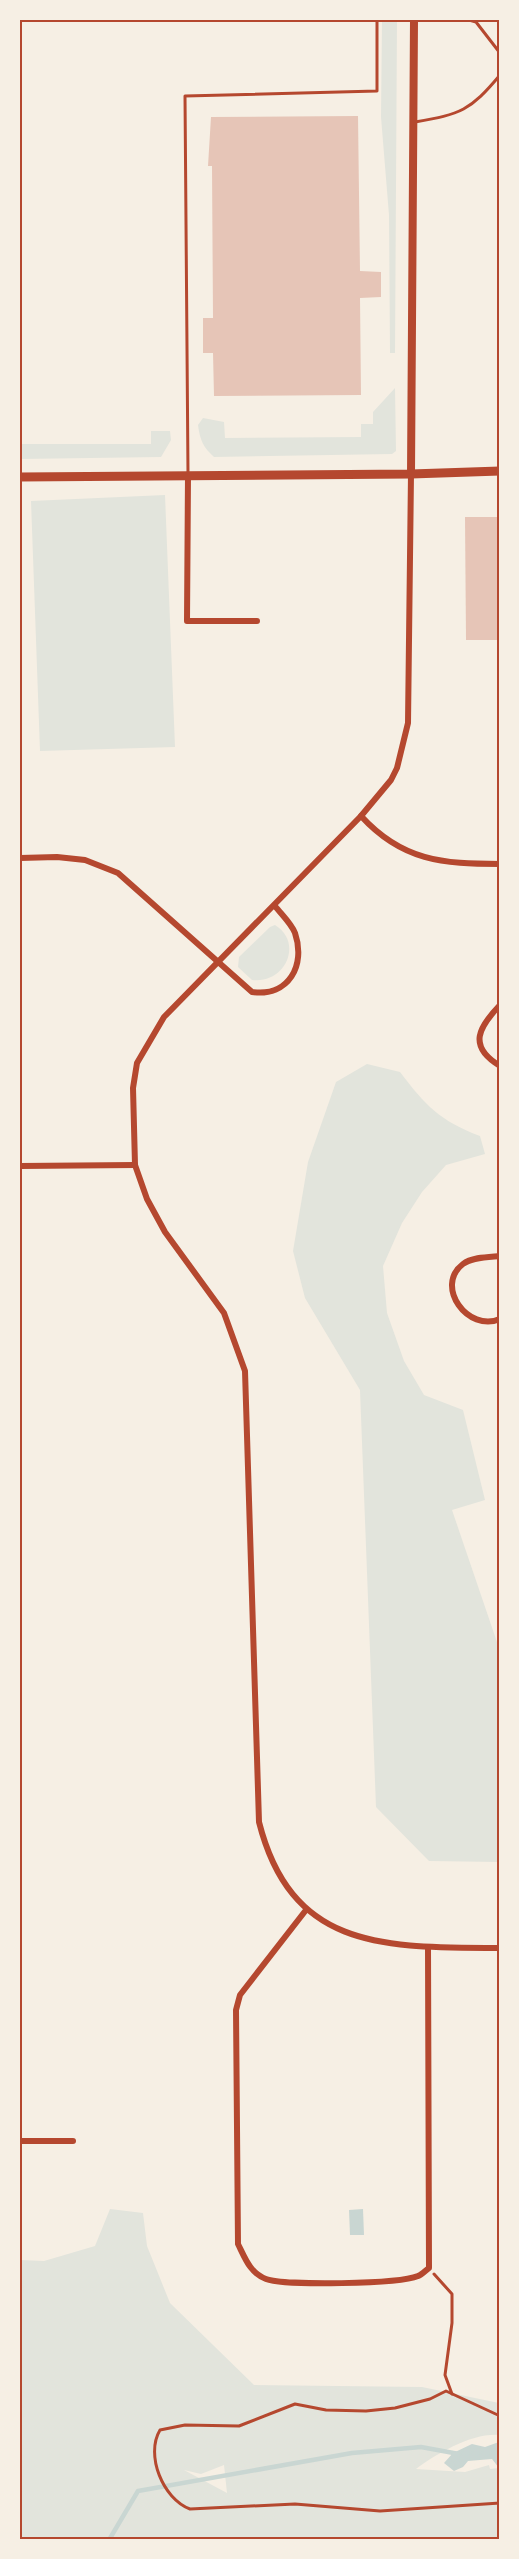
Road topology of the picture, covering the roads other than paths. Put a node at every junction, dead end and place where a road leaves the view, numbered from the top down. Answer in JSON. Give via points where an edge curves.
{"nodes":[{"id":1,"x":376,"y":20,"type":"edge"},
{"id":2,"x":414,"y":20,"type":"edge"},
{"id":3,"x":469,"y":20,"type":"edge"},
{"id":4,"x":500,"y":53,"type":"edge"},
{"id":5,"x":500,"y":75,"type":"edge"},
{"id":6,"x":413,"y":122,"type":"junction"},
{"id":7,"x":500,"y":471,"type":"edge"},
{"id":8,"x":411,"y":474,"type":"junction"},
{"id":9,"x":188,"y":476,"type":"junction"},
{"id":10,"x":20,"y":477,"type":"edge"},
{"id":11,"x":257,"y":621,"type":"dead end"},
{"id":12,"x":362,"y":816,"type":"junction"},
{"id":13,"x":20,"y":858,"type":"edge"},
{"id":14,"x":500,"y":864,"type":"edge"},
{"id":15,"x":275,"y":906,"type":"junction"},
{"id":16,"x":216,"y":961,"type":"junction"},
{"id":17,"x":500,"y":1005,"type":"edge"},
{"id":18,"x":500,"y":1066,"type":"edge"},
{"id":19,"x":135,"y":1165,"type":"junction"},
{"id":20,"x":20,"y":1166,"type":"edge"},
{"id":21,"x":500,"y":1256,"type":"edge"},
{"id":22,"x":500,"y":1319,"type":"edge"},
{"id":23,"x":306,"y":1910,"type":"junction"},
{"id":24,"x":428,"y":1947,"type":"junction"},
{"id":25,"x":500,"y":1948,"type":"edge"},
{"id":26,"x":20,"y":2141,"type":"edge"},
{"id":27,"x":73,"y":2141,"type":"dead end"}],
"edges":[{"from":1,"to":9,"type":"lane","via":[[376,91],[185,96]]},
{"from":2,"to":6,"type":"street"},
{"from":3,"to":4,"type":"lane","via":[[476,22]]},
{"from":5,"to":6,"type":"lane","via":[[478,101],[450,116]]},
{"from":6,"to":8,"type":"street"},
{"from":7,"to":8,"type":"main road"},
{"from":8,"to":9,"type":"main road"},
{"from":8,"to":12,"type":"street","via":[[408,723],[397,768]]},
{"from":9,"to":10,"type":"main road"},
{"from":9,"to":11,"type":"street","via":[[187,621]]},
{"from":12,"to":14,"type":"street","via":[[377,833],[426,858],[448,864]]},
{"from":12,"to":15,"type":"street"},
{"from":13,"to":16,"type":"street","via":[[57,857],[107,866]]},
{"from":15,"to":16,"type":"street"},
{"from":15,"to":16,"type":"street","via":[[294,931],[298,948],[295,972],[286,984],[271,992],[252,992]]},
{"from":16,"to":19,"type":"street","via":[[164,1017],[137,1063],[133,1088]]},
{"from":17,"to":18,"type":"street","via":[[484,1021],[479,1038],[491,1061]]},
{"from":19,"to":20,"type":"street"},
{"from":19,"to":23,"type":"street","via":[[165,1232],[224,1313],[245,1371],[259,1822],[266,1850],[278,1873]]},
{"from":21,"to":22,"type":"street","via":[[464,1263],[453,1275],[453,1294],[460,1309],[472,1319]]},
{"from":23,"to":24,"type":"street","via":[[326,1924],[357,1936]]},
{"from":23,"to":24,"type":"street","via":[[240,1995],[236,2010],[238,2244],[250,2268],[266,2279],[286,2283],[390,2280],[419,2276],[429,2268]]},
{"from":24,"to":25,"type":"street"},
{"from":26,"to":27,"type":"street"}]}
